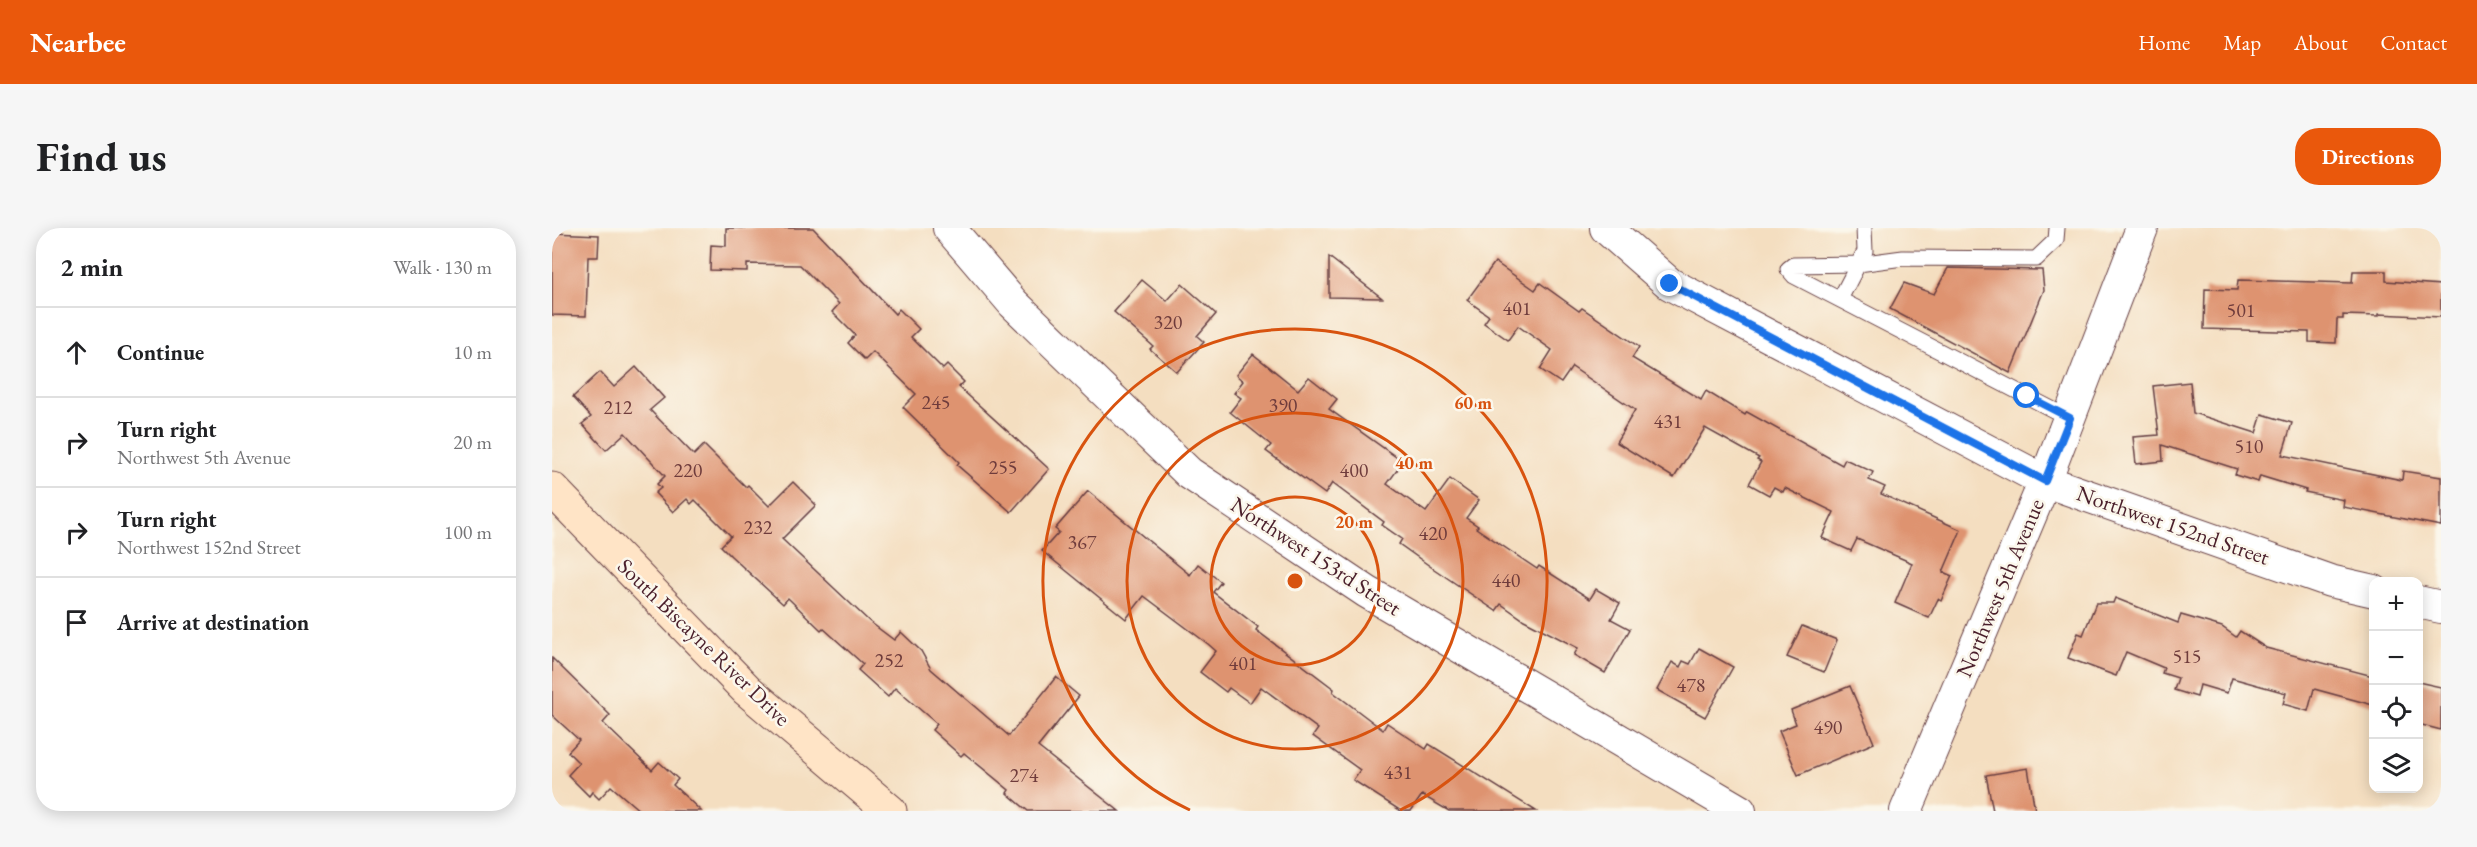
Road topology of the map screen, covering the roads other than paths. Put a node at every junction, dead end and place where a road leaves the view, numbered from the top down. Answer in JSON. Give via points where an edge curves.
{"nodes":[{"id":1,"x":949,"y":228,"type":"edge"},
{"id":2,"x":1606,"y":228,"type":"edge"},
{"id":3,"x":1864,"y":228,"type":"edge"},
{"id":4,"x":2057,"y":228,"type":"edge"},
{"id":5,"x":2142,"y":228,"type":"edge"},
{"id":6,"x":1858,"y":264,"type":"junction"},
{"id":7,"x":1840,"y":299,"type":"junction"},
{"id":8,"x":2070,"y":418,"type":"junction"},
{"id":9,"x":2045,"y":481,"type":"junction"},
{"id":10,"x":552,"y":489,"type":"edge"},
{"id":11,"x":2369,"y":590,"type":"edge"},
{"id":12,"x":2423,"y":603,"type":"edge"},
{"id":13,"x":2441,"y":607,"type":"edge"},
{"id":14,"x":890,"y":811,"type":"edge"},
{"id":15,"x":1740,"y":811,"type":"edge"},
{"id":16,"x":1906,"y":811,"type":"edge"}],
"edges":[{"from":1,"to":15,"type":"street","name":"Northwest 153rd Street","via":[[1013,303],[1189,472],[1367,592]]},
{"from":2,"to":9,"type":"street","name":"Northwest 152nd Street","via":[[1670,284]]},
{"from":3,"to":6,"type":"lane","via":[[1864,251]]},
{"from":4,"to":6,"type":"lane","via":[[2056,240],[2036,259],[1903,258]]},
{"from":5,"to":8,"type":"street","name":"Northwest 5th Avenue"},
{"from":6,"to":7,"type":"lane"},
{"from":6,"to":7,"type":"lane","via":[[1793,265],[1788,269],[1794,276]]},
{"from":7,"to":8,"type":"lane"},
{"from":8,"to":9,"type":"street","name":"Northwest 5th Avenue"},
{"from":9,"to":11,"type":"street","name":"Northwest 152nd Street","via":[[2330,581]]},
{"from":9,"to":16,"type":"street","name":"Northwest 5th Avenue"},
{"from":10,"to":14,"type":"street","name":"South Biscayne River Drive","via":[[747,690]]},
{"from":12,"to":13,"type":"street"}]}
